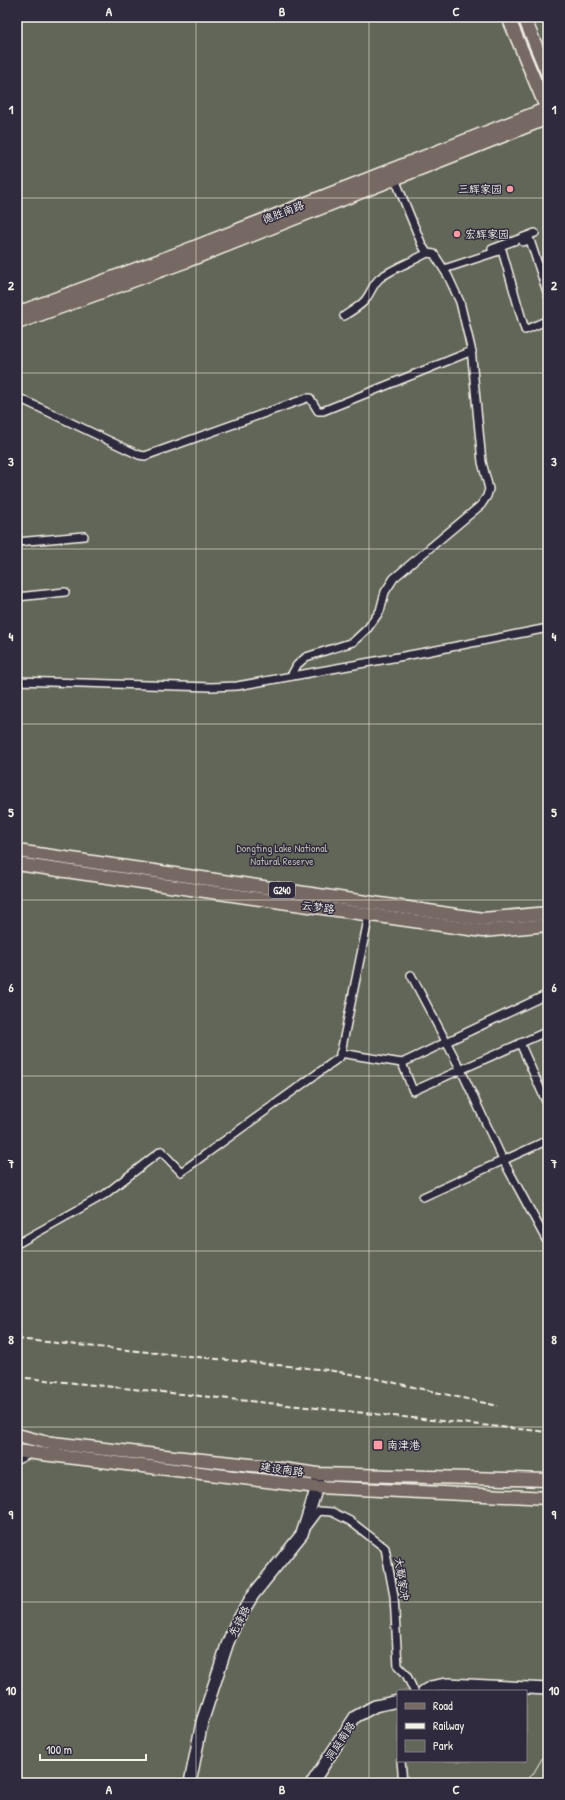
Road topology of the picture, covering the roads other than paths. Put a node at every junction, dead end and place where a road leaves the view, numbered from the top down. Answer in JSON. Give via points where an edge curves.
{"nodes":[{"id":1,"x":508,"y":17,"type":"edge"},
{"id":2,"x":524,"y":17,"type":"edge"},
{"id":3,"x":548,"y":75,"type":"edge"},
{"id":4,"x":548,"y":112,"type":"edge"},
{"id":5,"x":395,"y":179,"type":"junction"},
{"id":6,"x":535,"y":233,"type":"dead end"},
{"id":7,"x":502,"y":250,"type":"junction"},
{"id":8,"x":427,"y":253,"type":"junction"},
{"id":9,"x":444,"y":269,"type":"junction"},
{"id":10,"x":548,"y":295,"type":"edge"},
{"id":11,"x":17,"y":313,"type":"edge"},
{"id":12,"x":344,"y":316,"type":"dead end"},
{"id":13,"x":548,"y":320,"type":"edge"},
{"id":14,"x":17,"y":323,"type":"edge"},
{"id":15,"x":472,"y":351,"type":"junction"},
{"id":16,"x":17,"y":396,"type":"edge"},
{"id":17,"x":84,"y":536,"type":"dead end"},
{"id":18,"x":17,"y":542,"type":"edge"},
{"id":19,"x":65,"y":592,"type":"dead end"},
{"id":20,"x":17,"y":597,"type":"edge"},
{"id":21,"x":548,"y":628,"type":"edge"},
{"id":22,"x":291,"y":676,"type":"junction"},
{"id":23,"x":17,"y":681,"type":"edge"},
{"id":24,"x":17,"y":851,"type":"edge"},
{"id":25,"x":17,"y":864,"type":"edge"},
{"id":26,"x":548,"y":913,"type":"edge"},
{"id":27,"x":370,"y":915,"type":"junction"},
{"id":28,"x":548,"y":925,"type":"edge"},
{"id":29,"x":411,"y":975,"type":"dead end"},
{"id":30,"x":548,"y":994,"type":"edge"},
{"id":31,"x":548,"y":1031,"type":"edge"},
{"id":32,"x":446,"y":1042,"type":"junction"},
{"id":33,"x":520,"y":1043,"type":"junction"},
{"id":34,"x":340,"y":1053,"type":"junction"},
{"id":35,"x":402,"y":1063,"type":"junction"},
{"id":36,"x":460,"y":1070,"type":"junction"},
{"id":37,"x":548,"y":1106,"type":"edge"},
{"id":38,"x":548,"y":1140,"type":"edge"},
{"id":39,"x":503,"y":1160,"type":"junction"},
{"id":40,"x":423,"y":1197,"type":"dead end"},
{"id":41,"x":548,"y":1243,"type":"edge"},
{"id":42,"x":17,"y":1244,"type":"edge"},
{"id":43,"x":17,"y":1435,"type":"edge"},
{"id":44,"x":17,"y":1451,"type":"edge"},
{"id":45,"x":33,"y":1453,"type":"junction"},
{"id":46,"x":17,"y":1460,"type":"edge"},
{"id":47,"x":318,"y":1474,"type":"junction"},
{"id":48,"x":548,"y":1480,"type":"edge"},
{"id":49,"x":317,"y":1487,"type":"junction"},
{"id":50,"x":548,"y":1498,"type":"edge"},
{"id":51,"x":302,"y":1534,"type":"junction"},
{"id":52,"x":414,"y":1690,"type":"edge"},
{"id":53,"x":426,"y":1690,"type":"edge"},
{"id":54,"x":548,"y":1690,"type":"edge"},
{"id":55,"x":397,"y":1700,"type":"edge"},
{"id":56,"x":401,"y":1762,"type":"edge"},
{"id":57,"x":190,"y":1783,"type":"edge"},
{"id":58,"x":312,"y":1783,"type":"edge"},
{"id":59,"x":403,"y":1783,"type":"edge"}],
"edges":[{"from":1,"to":4,"type":"main road"},
{"from":2,"to":3,"type":"main road"},
{"from":4,"to":5,"type":"main road","name":"德胜南路"},
{"from":4,"to":11,"type":"main road","name":"德胜南路"},
{"from":5,"to":8,"type":"street"},
{"from":5,"to":14,"type":"main road","name":"德胜南路","via":[[187,261]]},
{"from":6,"to":9,"type":"street"},
{"from":7,"to":9,"type":"street"},
{"from":7,"to":10,"type":"street","via":[[530,240]]},
{"from":7,"to":13,"type":"street","via":[[525,330]]},
{"from":8,"to":9,"type":"street","via":[[434,254]]},
{"from":8,"to":12,"type":"street","via":[[389,272],[379,280],[357,308]]},
{"from":9,"to":15,"type":"street","via":[[460,302]]},
{"from":15,"to":16,"type":"street","via":[[323,411],[318,411],[313,401],[307,398],[145,456]]},
{"from":15,"to":22,"type":"street","via":[[482,462],[489,489],[487,496],[481,504],[394,578],[385,592],[376,619],[361,635],[353,642],[306,657],[297,665]]},
{"from":17,"to":18,"type":"street"},
{"from":19,"to":20,"type":"street"},
{"from":21,"to":22,"type":"street"},
{"from":22,"to":23,"type":"street","via":[[223,687]]},
{"from":24,"to":26,"type":"main road","number":"G240","via":[[483,919]]},
{"from":25,"to":27,"type":"main road","name":"云梦路","number":"G240"},
{"from":27,"to":28,"type":"main road","name":"云梦路","number":"G240","via":[[483,931]]},
{"from":27,"to":34,"type":"street"},
{"from":29,"to":32,"type":"street"},
{"from":30,"to":32,"type":"street"},
{"from":31,"to":33,"type":"street"},
{"from":32,"to":35,"type":"street"},
{"from":32,"to":36,"type":"street"},
{"from":33,"to":36,"type":"street"},
{"from":33,"to":37,"type":"street"},
{"from":34,"to":35,"type":"street"},
{"from":34,"to":42,"type":"street","via":[[340,1057],[181,1172],[161,1151],[104,1195]]},
{"from":35,"to":36,"type":"street","via":[[412,1091]]},
{"from":36,"to":39,"type":"street"},
{"from":38,"to":39,"type":"street"},
{"from":39,"to":40,"type":"street"},
{"from":39,"to":41,"type":"street"},
{"from":43,"to":47,"type":"main road","name":"建设南路","via":[[44,1442]]},
{"from":44,"to":45,"type":"main road","name":"建设南路"},
{"from":45,"to":46,"type":"street"},
{"from":45,"to":49,"type":"main road","name":"建设南路"},
{"from":47,"to":48,"type":"main road","name":"建设南路"},
{"from":47,"to":49,"type":"main road","name":"先锋路"},
{"from":49,"to":50,"type":"main road","name":"建设南路"},
{"from":49,"to":51,"type":"main road","name":"先锋路"},
{"from":51,"to":52,"type":"street","name":"大鄢家冲","via":[[319,1511],[332,1512],[350,1521],[385,1548],[394,1596],[398,1666],[406,1674]]},
{"from":51,"to":57,"type":"main road","name":"先锋路","via":[[253,1595],[235,1626],[202,1722]]},
{"from":53,"to":54,"type":"main road","via":[[448,1684]]},
{"from":55,"to":58,"type":"main road","name":"洞庭南路","via":[[375,1706],[355,1717]]},
{"from":56,"to":59,"type":"street"}]}
